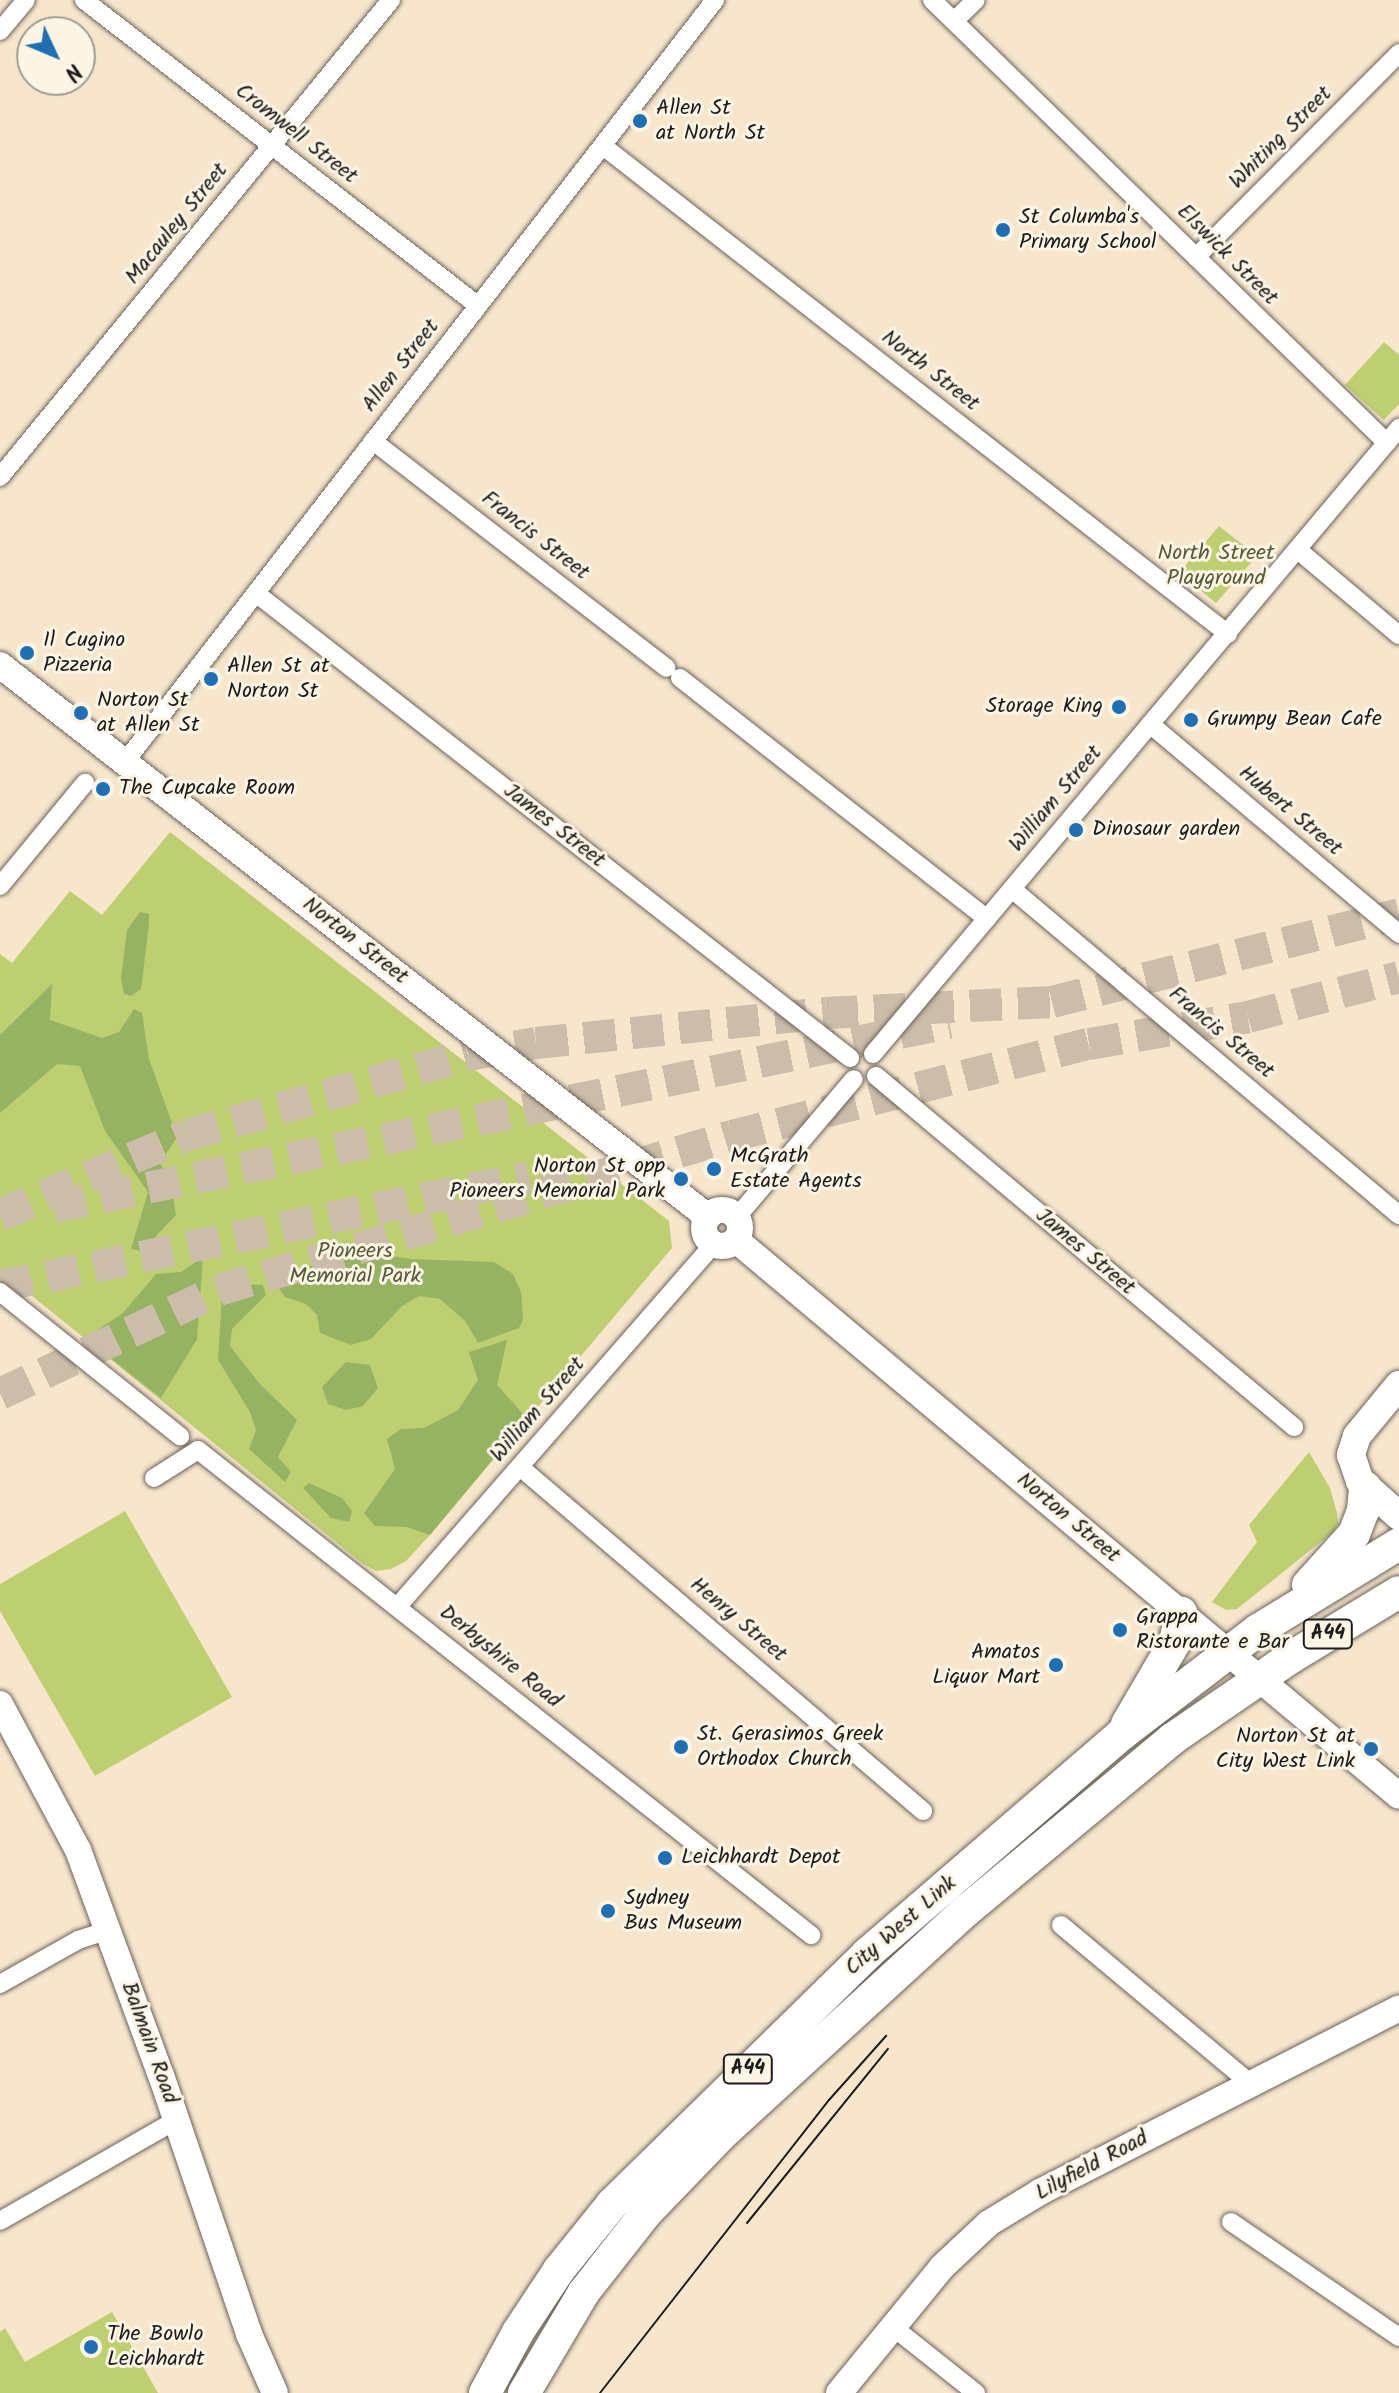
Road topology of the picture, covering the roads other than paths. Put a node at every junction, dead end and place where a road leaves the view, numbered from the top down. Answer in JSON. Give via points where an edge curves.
{"nodes":[{"id":1,"x":26,"y":0,"type":"edge"},
{"id":2,"x":84,"y":0,"type":"edge"},
{"id":3,"x":391,"y":0,"type":"edge"},
{"id":4,"x":715,"y":0,"type":"edge"},
{"id":5,"x":932,"y":0,"type":"edge"},
{"id":6,"x":976,"y":0,"type":"edge"},
{"id":7,"x":954,"y":21,"type":"junction"},
{"id":8,"x":0,"y":31,"type":"edge"},
{"id":9,"x":1399,"y":53,"type":"edge"},
{"id":10,"x":271,"y":145,"type":"junction"},
{"id":11,"x":603,"y":146,"type":"junction"},
{"id":12,"x":1196,"y":257,"type":"junction"},
{"id":13,"x":478,"y":306,"type":"junction"},
{"id":14,"x":1393,"y":436,"type":"edge"},
{"id":15,"x":373,"y":441,"type":"junction"},
{"id":16,"x":0,"y":477,"type":"edge"},
{"id":17,"x":1298,"y":550,"type":"junction"},
{"id":18,"x":257,"y":594,"type":"junction"},
{"id":19,"x":1228,"y":634,"type":"junction"},
{"id":20,"x":1399,"y":635,"type":"edge"},
{"id":21,"x":0,"y":665,"type":"edge"},
{"id":22,"x":1150,"y":724,"type":"junction"},
{"id":23,"x":125,"y":762,"type":"junction"},
{"id":24,"x":85,"y":783,"type":"dead end"},
{"id":25,"x":0,"y":886,"type":"edge"},
{"id":26,"x":1012,"y":889,"type":"junction"},
{"id":27,"x":987,"y":919,"type":"junction"},
{"id":28,"x":1399,"y":934,"type":"edge"},
{"id":29,"x":873,"y":1054,"type":"junction"},
{"id":30,"x":850,"y":1058,"type":"junction"},
{"id":31,"x":876,"y":1076,"type":"junction"},
{"id":32,"x":854,"y":1079,"type":"junction"},
{"id":33,"x":1399,"y":1215,"type":"edge"},
{"id":34,"x":729,"y":1234,"type":"junction"},
{"id":35,"x":0,"y":1292,"type":"edge"},
{"id":36,"x":1399,"y":1385,"type":"edge"},
{"id":37,"x":1294,"y":1427,"type":"dead end"},
{"id":38,"x":180,"y":1436,"type":"dead end"},
{"id":39,"x":520,"y":1467,"type":"junction"},
{"id":40,"x":154,"y":1478,"type":"dead end"},
{"id":41,"x":1365,"y":1487,"type":"junction"},
{"id":42,"x":1399,"y":1516,"type":"edge"},
{"id":43,"x":1399,"y":1544,"type":"edge"},
{"id":44,"x":1399,"y":1592,"type":"edge"},
{"id":45,"x":398,"y":1606,"type":"junction"},
{"id":46,"x":1298,"y":1606,"type":"junction"},
{"id":47,"x":1181,"y":1613,"type":"junction"},
{"id":48,"x":1230,"y":1652,"type":"junction"},
{"id":49,"x":1260,"y":1679,"type":"junction"},
{"id":50,"x":0,"y":1704,"type":"edge"},
{"id":51,"x":1122,"y":1734,"type":"junction"},
{"id":52,"x":1399,"y":1796,"type":"edge"},
{"id":53,"x":923,"y":1811,"type":"dead end"},
{"id":54,"x":1061,"y":1925,"type":"dead end"},
{"id":55,"x":108,"y":1930,"type":"junction"},
{"id":56,"x":811,"y":1935,"type":"dead end"},
{"id":57,"x":0,"y":1984,"type":"edge"},
{"id":58,"x":1399,"y":2008,"type":"edge"},
{"id":59,"x":1250,"y":2083,"type":"junction"},
{"id":60,"x":176,"y":2120,"type":"junction"},
{"id":61,"x":0,"y":2221,"type":"edge"},
{"id":62,"x":1231,"y":2222,"type":"dead end"},
{"id":63,"x":893,"y":2327,"type":"junction"},
{"id":64,"x":1399,"y":2337,"type":"edge"},
{"id":65,"x":275,"y":2393,"type":"edge"},
{"id":66,"x":485,"y":2393,"type":"edge"},
{"id":67,"x":524,"y":2393,"type":"edge"},
{"id":68,"x":839,"y":2393,"type":"edge"},
{"id":69,"x":976,"y":2393,"type":"edge"}],
"edges":[{"from":1,"to":8,"type":"street"},
{"from":2,"to":10,"type":"street","name":"Cromwell Street"},
{"from":3,"to":10,"type":"street","name":"Macauley Street"},
{"from":4,"to":11,"type":"street","name":"Allen Street"},
{"from":5,"to":7,"type":"street","name":"Elswick Street"},
{"from":6,"to":7,"type":"street"},
{"from":7,"to":12,"type":"street","name":"Elswick Street"},
{"from":9,"to":12,"type":"street","name":"Whiting Street"},
{"from":10,"to":13,"type":"street","name":"Cromwell Street"},
{"from":10,"to":16,"type":"street","name":"Macauley Street"},
{"from":11,"to":13,"type":"street","name":"Allen Street"},
{"from":11,"to":19,"type":"street","name":"North Street"},
{"from":12,"to":14,"type":"street","name":"Elswick Street"},
{"from":13,"to":15,"type":"street","name":"Allen Street"},
{"from":14,"to":17,"type":"street","name":"William Street"},
{"from":15,"to":18,"type":"street","name":"Allen Street"},
{"from":15,"to":27,"type":"street","name":"Francis Street"},
{"from":17,"to":19,"type":"street","name":"William Street"},
{"from":17,"to":20,"type":"street"},
{"from":18,"to":23,"type":"street","name":"Allen Street"},
{"from":18,"to":30,"type":"street","name":"James Street"},
{"from":19,"to":22,"type":"street","name":"William Street"},
{"from":21,"to":23,"type":"street","name":"Norton Street"},
{"from":22,"to":26,"type":"street","name":"William Street"},
{"from":22,"to":28,"type":"street","name":"Hubert Street"},
{"from":23,"to":34,"type":"street","name":"Norton Street","via":[[708,1217],[706,1235]]},
{"from":24,"to":25,"type":"street"},
{"from":26,"to":27,"type":"street","name":"William Street"},
{"from":26,"to":33,"type":"street","name":"Francis Street"},
{"from":27,"to":29,"type":"street","name":"William Street"},
{"from":29,"to":30,"type":"street","via":[[864,1051]]},
{"from":29,"to":31,"type":"street","via":[[879,1062]]},
{"from":30,"to":32,"type":"street","via":[[848,1071]]},
{"from":31,"to":32,"type":"street","via":[[867,1082]]},
{"from":31,"to":37,"type":"street","name":"James Street"},
{"from":32,"to":34,"type":"street","name":"William Street"},
{"from":34,"to":39,"type":"street","name":"William Street"},
{"from":34,"to":47,"type":"street","name":"Norton Street"},
{"from":35,"to":38,"type":"street"},
{"from":36,"to":41,"type":"main road","via":[[1357,1436],[1353,1470]]},
{"from":39,"to":45,"type":"street","name":"William Street"},
{"from":39,"to":53,"type":"street","name":"Henry Street"},
{"from":40,"to":45,"type":"street","name":"Derbyshire Road","via":[[198,1450]]},
{"from":41,"to":42,"type":"main road"},
{"from":41,"to":46,"type":"highway","via":[[1354,1534],[1307,1586]]},
{"from":43,"to":46,"type":"highway","name":"City West Link","number":"A44"},
{"from":44,"to":49,"type":"highway","name":"City West Link","number":"A44"},
{"from":45,"to":56,"type":"street","name":"Derbyshire Road"},
{"from":46,"to":48,"type":"highway","name":"City West Link","number":"A44"},
{"from":47,"to":48,"type":"street","name":"Norton Street"},
{"from":47,"to":51,"type":"highway","via":[[1175,1642]]},
{"from":48,"to":49,"type":"street","name":"Norton Street"},
{"from":48,"to":51,"type":"highway","name":"City West Link","number":"A44"},
{"from":49,"to":52,"type":"street","name":"Norton Street"},
{"from":49,"to":67,"type":"highway","name":"City West Link","number":"A44","via":[[1172,1739],[978,1900],[720,2136],[614,2252]]},
{"from":50,"to":55,"type":"street","name":"Balmain Road","via":[[67,1824]]},
{"from":51,"to":66,"type":"highway","name":"City West Link","number":"A44","via":[[867,1954],[612,2204],[559,2270]]},
{"from":54,"to":59,"type":"street"},
{"from":55,"to":57,"type":"street","via":[[78,1940]]},
{"from":55,"to":60,"type":"street","name":"Balmain Road"},
{"from":58,"to":59,"type":"street","name":"Lilyfield Road"},
{"from":59,"to":63,"type":"street","name":"Lilyfield Road","via":[[989,2223],[942,2267]]},
{"from":60,"to":61,"type":"street"},
{"from":60,"to":65,"type":"street","name":"Balmain Road","via":[[249,2334]]},
{"from":62,"to":64,"type":"street"},
{"from":63,"to":68,"type":"street","name":"Lilyfield Road"},
{"from":63,"to":69,"type":"street"}]}
